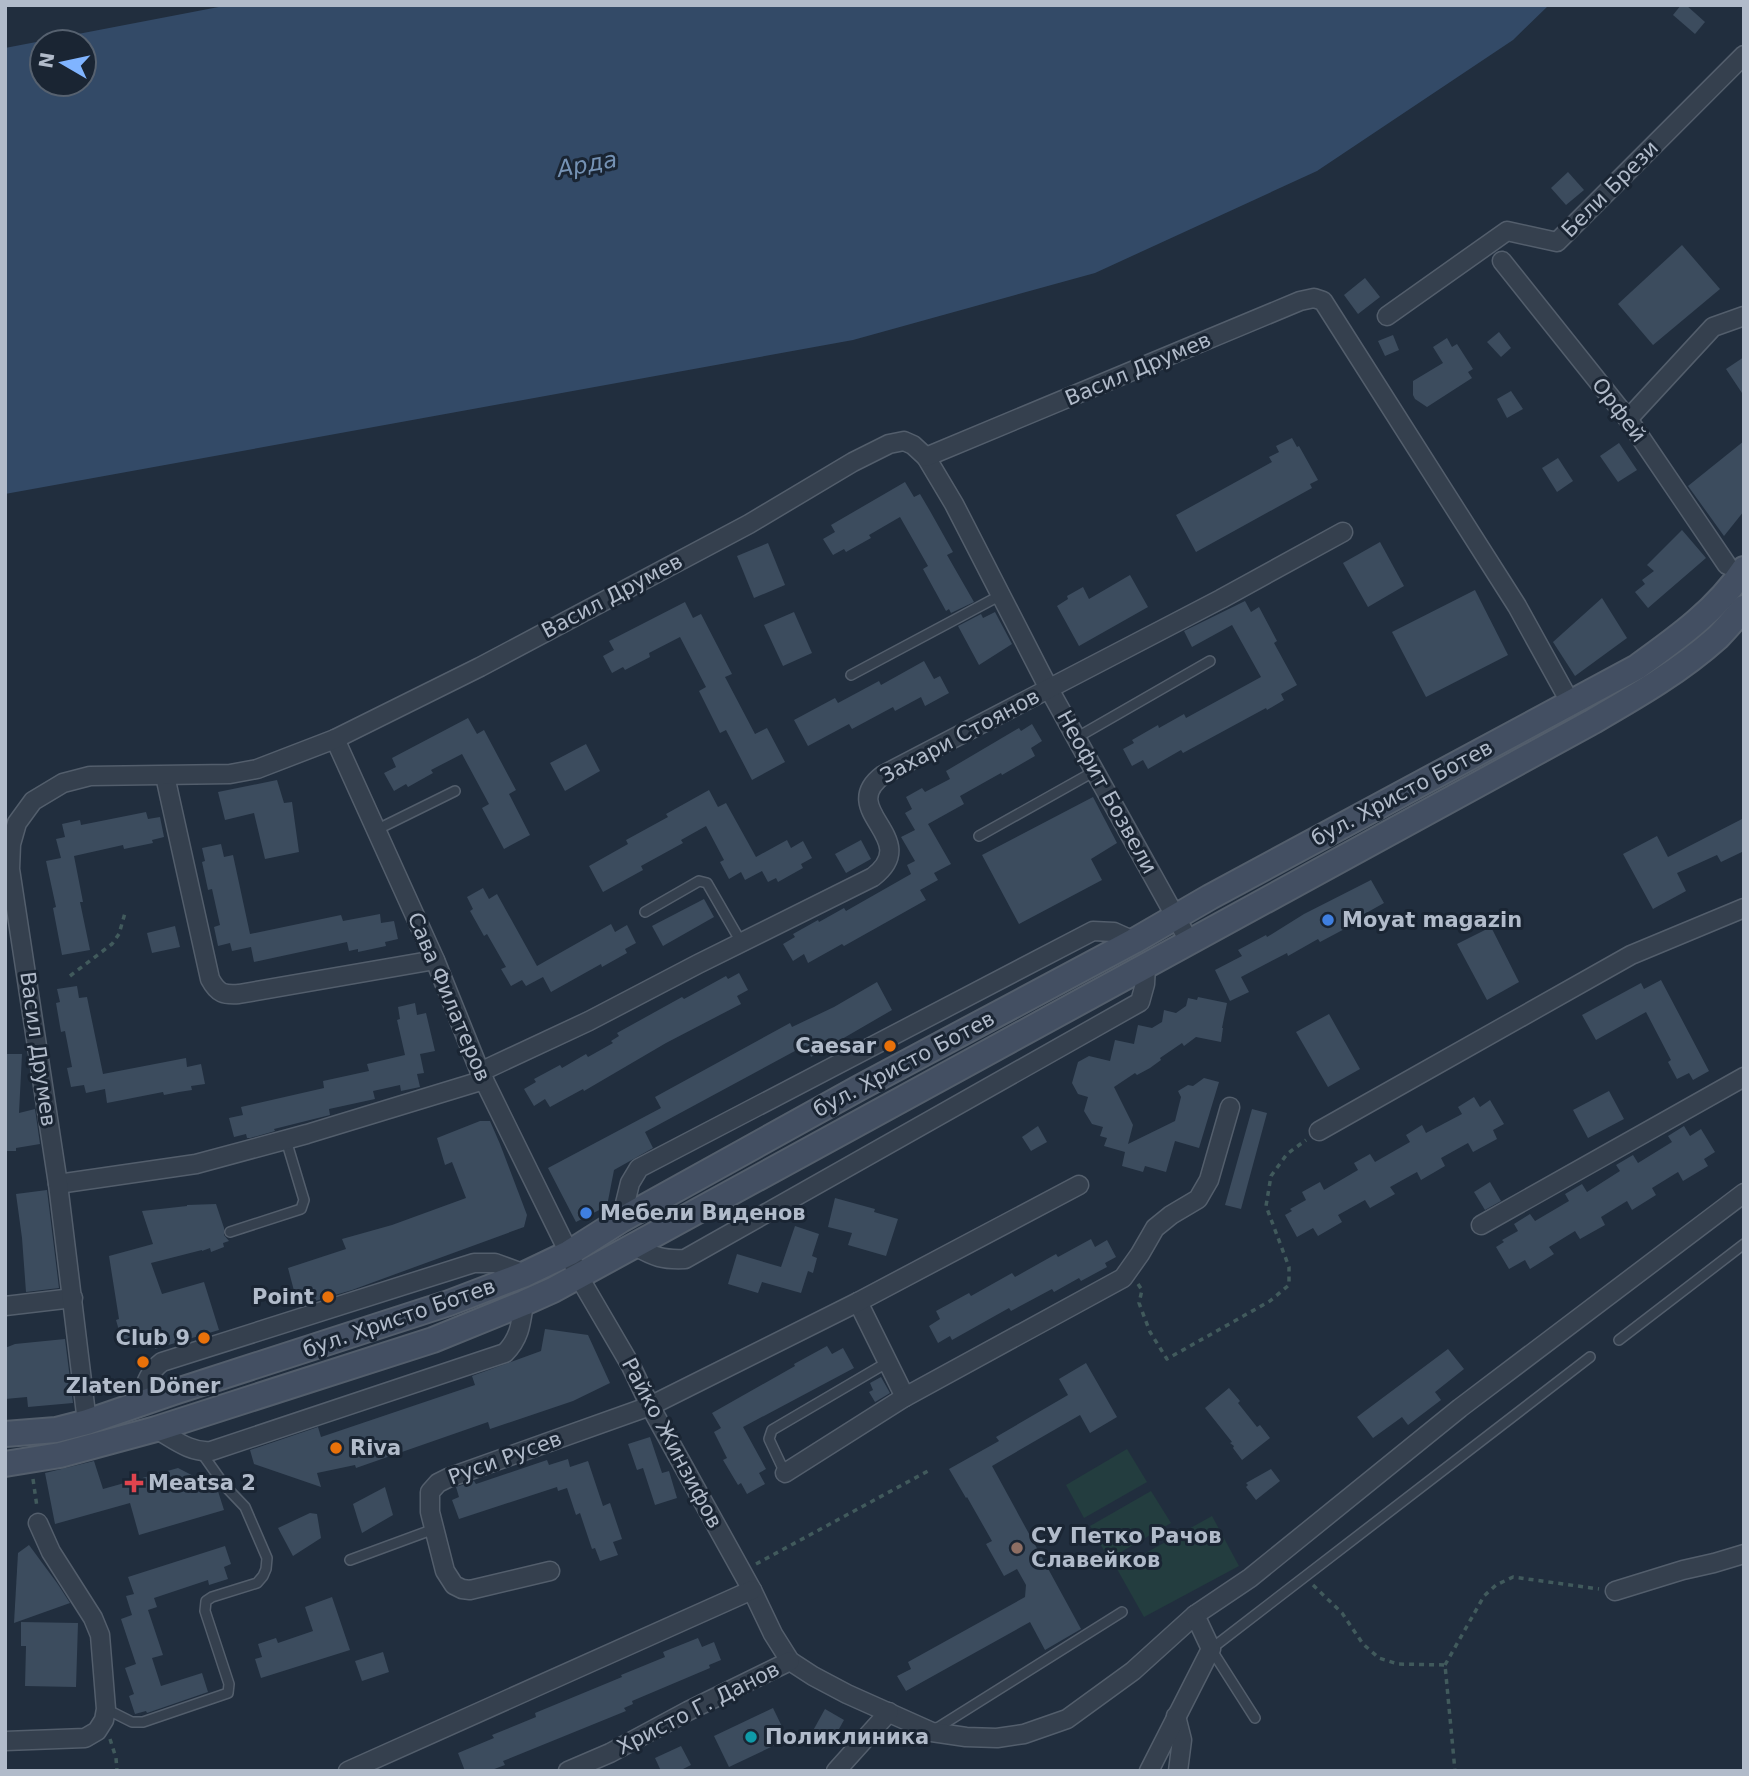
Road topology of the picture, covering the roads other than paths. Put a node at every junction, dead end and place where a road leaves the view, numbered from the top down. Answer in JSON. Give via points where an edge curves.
{"nodes":[{"id":1,"x":1744,"y":55,"type":"edge"},
{"id":2,"x":1502,"y":261,"type":"dead end"},
{"id":3,"x":1387,"y":316,"type":"dead end"},
{"id":4,"x":1744,"y":316,"type":"edge"},
{"id":5,"x":1628,"y":419,"type":"junction"},
{"id":6,"x":926,"y":457,"type":"junction"},
{"id":7,"x":1343,"y":532,"type":"dead end"},
{"id":8,"x":1736,"y":567,"type":"edge"},
{"id":9,"x":1001,"y":595,"type":"junction"},
{"id":10,"x":1744,"y":608,"type":"edge"},
{"id":11,"x":1210,"y":661,"type":"dead end"},
{"id":12,"x":851,"y":675,"type":"dead end"},
{"id":13,"x":1049,"y":689,"type":"junction"},
{"id":14,"x":1570,"y":702,"type":"junction"},
{"id":15,"x":1076,"y":737,"type":"junction"},
{"id":16,"x":335,"y":739,"type":"junction"},
{"id":17,"x":1095,"y":771,"type":"junction"},
{"id":18,"x":165,"y":776,"type":"junction"},
{"id":19,"x":455,"y":790,"type":"dead end"},
{"id":20,"x":376,"y":830,"type":"junction"},
{"id":21,"x":979,"y":836,"type":"dead end"},
{"id":22,"x":8,"y":871,"type":"edge"},
{"id":23,"x":1744,"y":908,"type":"edge"},
{"id":24,"x":645,"y":912,"type":"dead end"},
{"id":25,"x":1176,"y":916,"type":"junction"},
{"id":26,"x":1189,"y":941,"type":"junction"},
{"id":27,"x":1134,"y":942,"type":"junction"},
{"id":28,"x":741,"y":943,"type":"junction"},
{"id":29,"x":435,"y":960,"type":"junction"},
{"id":30,"x":1146,"y":966,"type":"junction"},
{"id":31,"x":482,"y":1076,"type":"junction"},
{"id":32,"x":1744,"y":1077,"type":"edge"},
{"id":33,"x":1230,"y":1107,"type":"dead end"},
{"id":34,"x":1319,"y":1131,"type":"road end"},
{"id":35,"x":286,"y":1140,"type":"junction"},
{"id":36,"x":58,"y":1184,"type":"junction"},
{"id":37,"x":1079,"y":1185,"type":"dead end"},
{"id":38,"x":1744,"y":1193,"type":"edge"},
{"id":39,"x":621,"y":1220,"type":"junction"},
{"id":40,"x":1481,"y":1225,"type":"dead end"},
{"id":41,"x":230,"y":1232,"type":"dead end"},
{"id":42,"x":1744,"y":1244,"type":"edge"},
{"id":43,"x":635,"y":1246,"type":"junction"},
{"id":44,"x":569,"y":1252,"type":"junction"},
{"id":45,"x":579,"y":1277,"type":"junction"},
{"id":46,"x":73,"y":1298,"type":"junction"},
{"id":47,"x":858,"y":1302,"type":"junction"},
{"id":48,"x":524,"y":1303,"type":"junction"},
{"id":49,"x":5,"y":1306,"type":"edge"},
{"id":50,"x":1619,"y":1340,"type":"dead end"},
{"id":51,"x":1590,"y":1357,"type":"dead end"},
{"id":52,"x":888,"y":1362,"type":"junction"},
{"id":53,"x":905,"y":1397,"type":"junction"},
{"id":54,"x":650,"y":1406,"type":"junction"},
{"id":55,"x":88,"y":1423,"type":"junction"},
{"id":56,"x":156,"y":1429,"type":"junction"},
{"id":57,"x":5,"y":1434,"type":"edge"},
{"id":58,"x":201,"y":1452,"type":"junction"},
{"id":59,"x":5,"y":1464,"type":"edge"},
{"id":60,"x":785,"y":1473,"type":"joint"},
{"id":61,"x":38,"y":1523,"type":"road end"},
{"id":62,"x":434,"y":1529,"type":"junction"},
{"id":63,"x":1744,"y":1554,"type":"edge"},
{"id":64,"x":350,"y":1560,"type":"dead end"},
{"id":65,"x":550,"y":1571,"type":"dead end"},
{"id":66,"x":751,"y":1590,"type":"junction"},
{"id":67,"x":1615,"y":1591,"type":"road end"},
{"id":68,"x":1122,"y":1612,"type":"dead end"},
{"id":69,"x":1195,"y":1615,"type":"junction"},
{"id":70,"x":1210,"y":1649,"type":"junction"},
{"id":71,"x":790,"y":1661,"type":"junction"},
{"id":72,"x":889,"y":1712,"type":"junction"},
{"id":73,"x":105,"y":1715,"type":"junction"},
{"id":74,"x":1176,"y":1716,"type":"junction"},
{"id":75,"x":1255,"y":1718,"type":"dead end"},
{"id":76,"x":932,"y":1732,"type":"junction"},
{"id":77,"x":5,"y":1741,"type":"edge"},
{"id":78,"x":611,"y":1762,"type":"edge"},
{"id":79,"x":348,"y":1771,"type":"edge"},
{"id":80,"x":568,"y":1771,"type":"edge"},
{"id":81,"x":836,"y":1771,"type":"edge"},
{"id":82,"x":1149,"y":1771,"type":"edge"},
{"id":83,"x":1178,"y":1771,"type":"edge"}],
"edges":[{"from":1,"to":3,"type":"street","name":"Бели Брези","via":[[1557,242],[1507,230]]},
{"from":2,"to":5,"type":"street","name":"Орфей"},
{"from":4,"to":5,"type":"street","via":[[1713,327]]},
{"from":5,"to":8,"type":"street","name":"Орфей"},
{"from":6,"to":9,"type":"street","name":"Неофит Бозвели"},
{"from":6,"to":14,"type":"street","name":"Васил Друмев","via":[[1300,301],[1323,301],[1517,606]]},
{"from":6,"to":16,"type":"street","name":"Васил Друмев","via":[[904,441],[889,444],[749,524]]},
{"from":7,"to":13,"type":"street","name":"Захари Стоянов"},
{"from":8,"to":14,"type":"main road","name":"бул. Христо Ботев","via":[[1736,581],[1686,632],[1637,667]]},
{"from":9,"to":12,"type":"lane"},
{"from":9,"to":13,"type":"street","name":"Неофит Бозвели"},
{"from":10,"to":26,"type":"main road","name":"бул. Христо Ботев","via":[[1720,635],[1657,684]]},
{"from":11,"to":15,"type":"lane"},
{"from":13,"to":15,"type":"street","name":"Неофит Бозвели"},
{"from":13,"to":28,"type":"street","name":"Захари Стоянов","via":[[873,782],[869,804],[889,848],[884,868]]},
{"from":14,"to":25,"type":"main road","name":"бул. Христо Ботев"},
{"from":15,"to":17,"type":"street","name":"Неофит Бозвели"},
{"from":16,"to":18,"type":"street","name":"Васил Друмев","via":[[257,769]]},
{"from":16,"to":20,"type":"street","name":"Сава Филатеров"},
{"from":17,"to":21,"type":"lane"},
{"from":17,"to":25,"type":"street","name":"Неофит Бозвели"},
{"from":18,"to":22,"type":"street","name":"Васил Друмев","via":[[90,776],[47,792],[33,801],[17,823]]},
{"from":18,"to":29,"type":"street","via":[[210,979],[222,993],[239,994]]},
{"from":19,"to":20,"type":"lane"},
{"from":20,"to":29,"type":"street","name":"Сава Филатеров"},
{"from":22,"to":36,"type":"street","name":"Васил Друмев"},
{"from":23,"to":34,"type":"street","via":[[1631,955]]},
{"from":24,"to":28,"type":"lane","via":[[699,881],[707,883]]},
{"from":25,"to":26,"type":"street","name":"Неофит Бозвели"},
{"from":25,"to":27,"type":"main road","name":"бул. Христо Ботев"},
{"from":26,"to":30,"type":"main road","name":"бул. Христо Ботев"},
{"from":27,"to":39,"type":"main road","name":"бул. Христо Ботев"},
{"from":27,"to":39,"type":"street","via":[[1114,932],[1093,931],[639,1168],[630,1183]]},
{"from":28,"to":31,"type":"street","name":"Захари Стоянов"},
{"from":29,"to":31,"type":"street","name":"Сава Филатеров"},
{"from":30,"to":43,"type":"main road","name":"бул. Христо Ботев"},
{"from":30,"to":43,"type":"street","via":[[1139,1002],[685,1259],[667,1259]]},
{"from":31,"to":35,"type":"street","name":"Захари Стоянов"},
{"from":31,"to":44,"type":"street","name":"Сава Филатеров"},
{"from":32,"to":40,"type":"street"},
{"from":33,"to":53,"type":"street","via":[[1209,1180],[1198,1199],[1155,1228],[1123,1278]]},
{"from":35,"to":36,"type":"street","name":"Захари Стоянов","via":[[196,1164]]},
{"from":35,"to":41,"type":"lane","via":[[304,1200],[301,1209]]},
{"from":36,"to":46,"type":"street","name":"Васил Друмев"},
{"from":37,"to":47,"type":"street","name":"Руси Русев"},
{"from":38,"to":69,"type":"street","via":[[1460,1408],[1250,1578]]},
{"from":39,"to":44,"type":"main road","name":"бул. Христо Ботев"},
{"from":42,"to":50,"type":"lane"},
{"from":43,"to":45,"type":"main road","name":"бул. Христо Ботев"},
{"from":44,"to":45,"type":"street","name":"Райко Жинзифов"},
{"from":44,"to":55,"type":"main road","name":"бул. Христо Ботев","via":[[449,1303]]},
{"from":45,"to":48,"type":"main road","name":"бул. Христо Ботев"},
{"from":45,"to":54,"type":"street","name":"Райко Жинзифов"},
{"from":46,"to":49,"type":"street"},
{"from":46,"to":55,"type":"street","name":"Васил Друмев"},
{"from":47,"to":52,"type":"street"},
{"from":47,"to":54,"type":"street","name":"Руси Русев"},
{"from":48,"to":56,"type":"main road","name":"бул. Христо Ботев","via":[[433,1340]]},
{"from":48,"to":58,"type":"street","via":[[519,1332],[505,1353]]},
{"from":51,"to":70,"type":"lane"},
{"from":52,"to":53,"type":"street"},
{"from":52,"to":60,"type":"lane","via":[[772,1430],[769,1439]]},
{"from":53,"to":60,"type":"street"},
{"from":54,"to":62,"type":"street","name":"Руси Русев","via":[[438,1483],[430,1492]]},
{"from":54,"to":66,"type":"street","name":"Райко Жинзифов"},
{"from":55,"to":57,"type":"main road","name":"бул. Христо Ботев"},
{"from":56,"to":58,"type":"street"},
{"from":56,"to":59,"type":"main road","name":"бул. Христо Ботев","via":[[60,1455]]},
{"from":58,"to":73,"type":"lane","via":[[245,1507],[267,1558],[257,1583],[206,1601],[228,1693],[143,1722]]},
{"from":61,"to":73,"type":"street","via":[[100,1635]]},
{"from":62,"to":64,"type":"lane"},
{"from":62,"to":65,"type":"street","name":"Руси Русев","via":[[445,1572],[461,1589]]},
{"from":63,"to":67,"type":"street"},
{"from":66,"to":71,"type":"street","name":"Райко Жинзифов"},
{"from":66,"to":79,"type":"street"},
{"from":68,"to":76,"type":"lane"},
{"from":69,"to":70,"type":"street"},
{"from":69,"to":76,"type":"street","via":[[1133,1671],[1068,1719],[997,1738]]},
{"from":70,"to":74,"type":"street"},
{"from":70,"to":75,"type":"lane"},
{"from":71,"to":72,"type":"street"},
{"from":71,"to":78,"type":"street","name":"Христо Г. Данов","via":[[688,1712]]},
{"from":72,"to":76,"type":"street"},
{"from":72,"to":81,"type":"street"},
{"from":73,"to":77,"type":"street","via":[[97,1731],[85,1738]]},
{"from":74,"to":82,"type":"street"},
{"from":74,"to":83,"type":"street","via":[[1182,1740]]},
{"from":78,"to":80,"type":"street","name":"Христо Г. Данов"}]}
